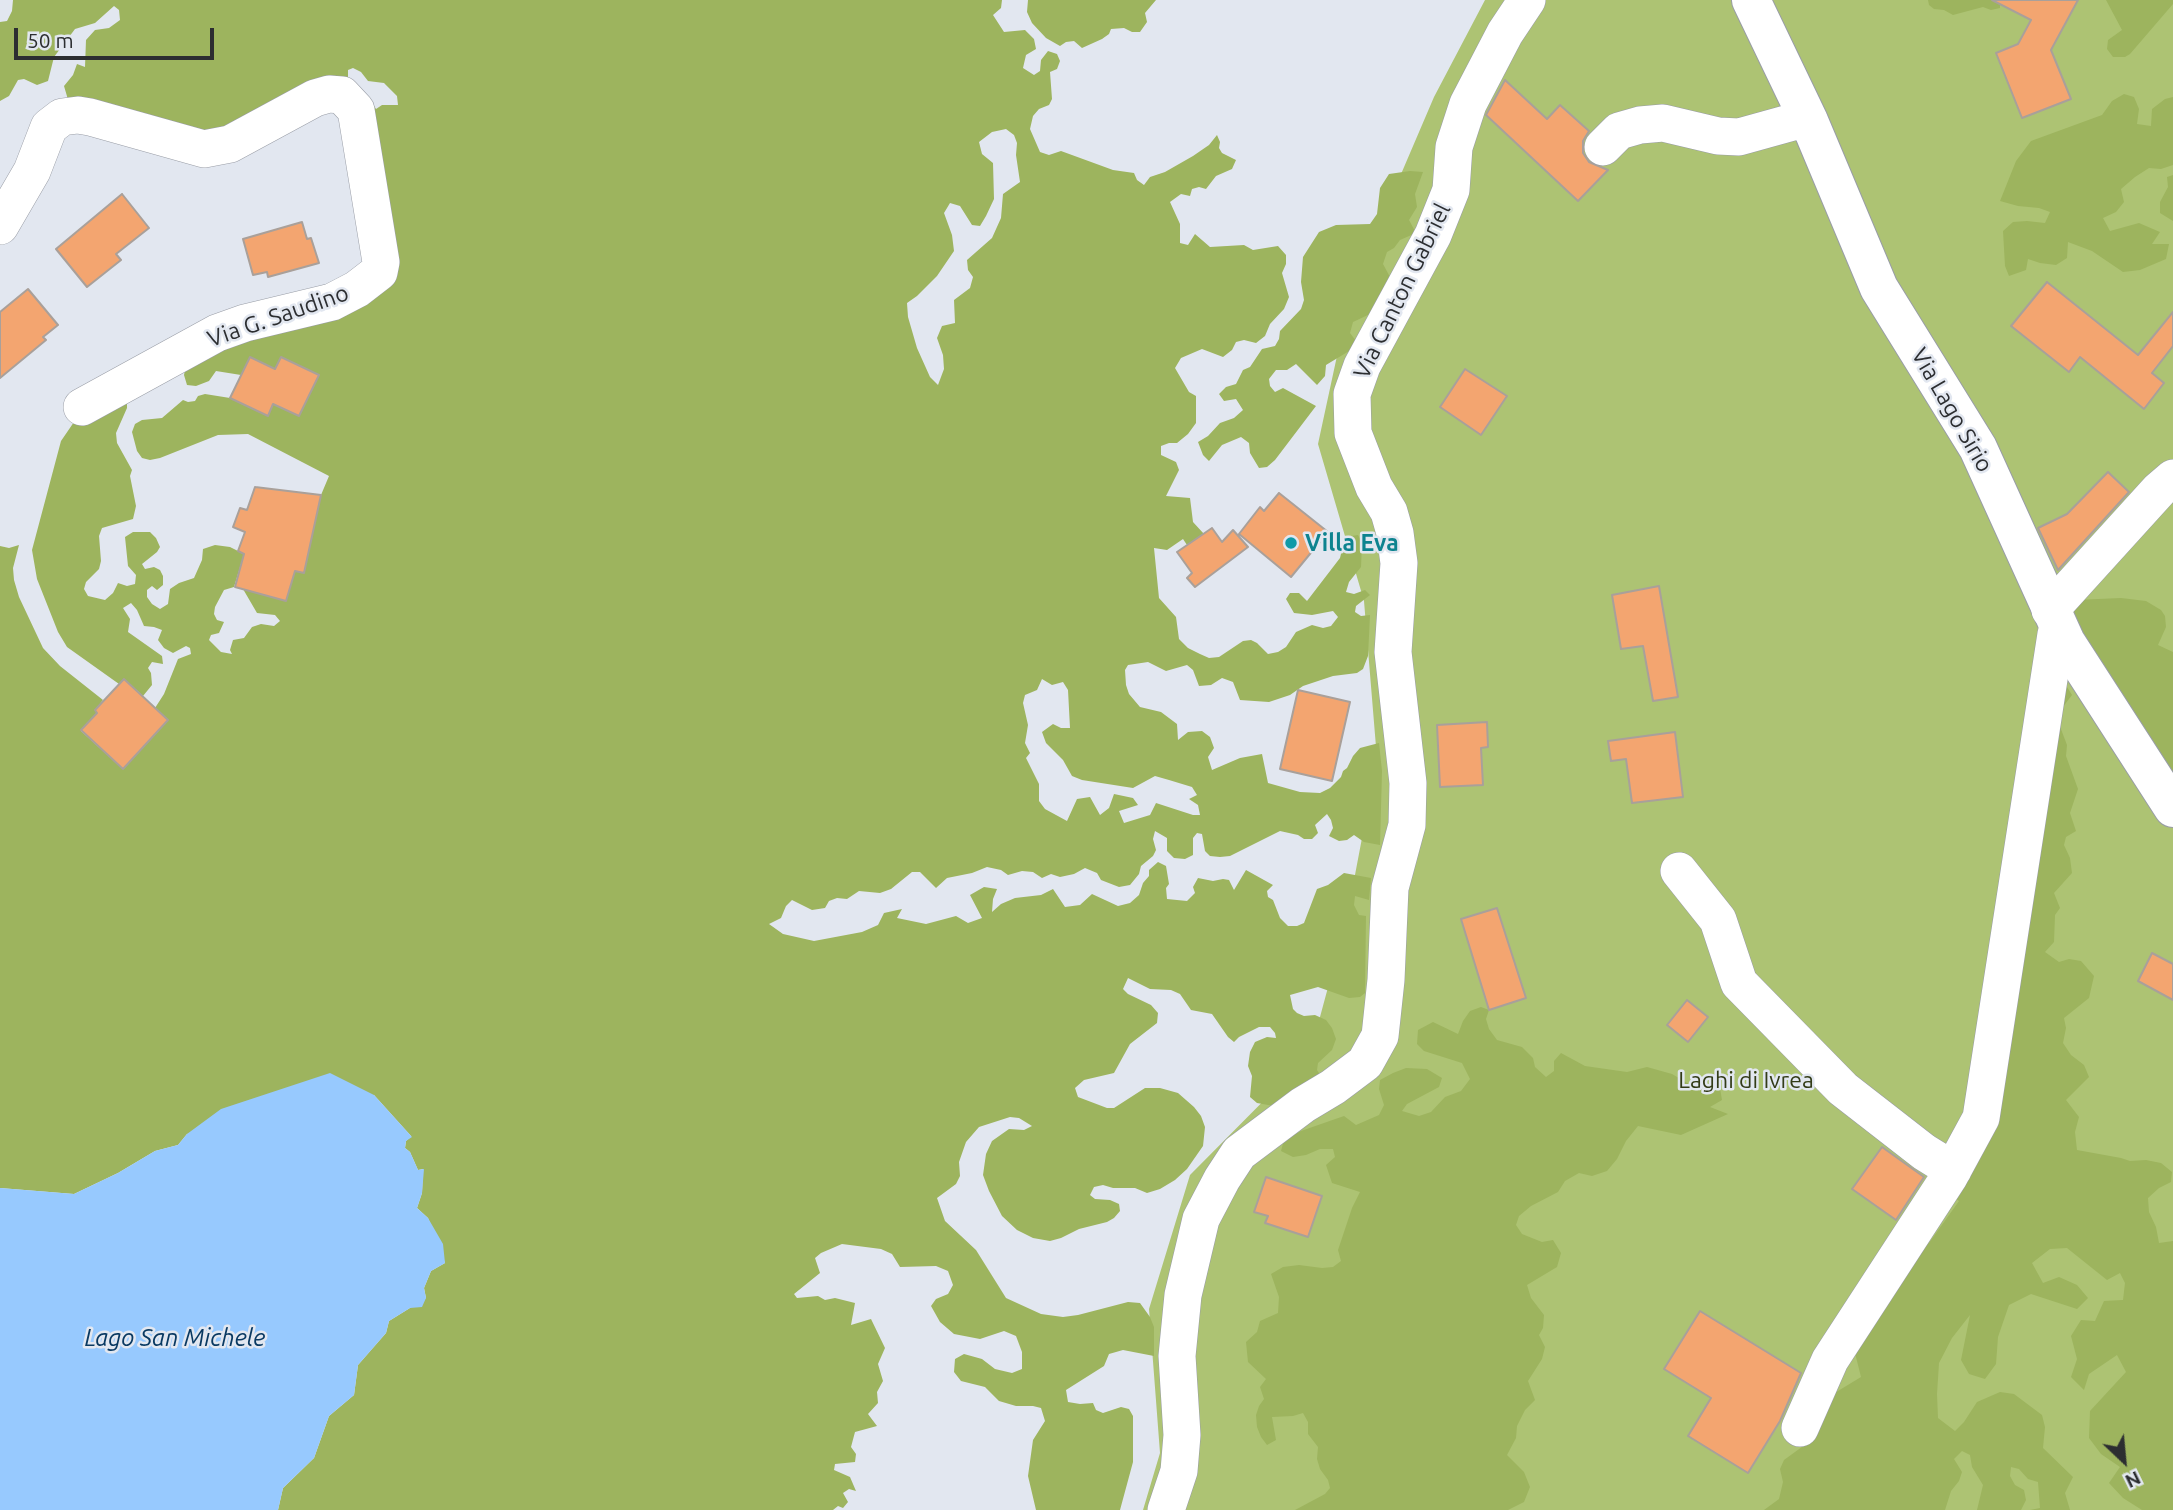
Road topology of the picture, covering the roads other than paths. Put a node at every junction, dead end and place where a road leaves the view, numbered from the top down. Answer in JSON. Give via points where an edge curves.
{"nodes":[{"id":1,"x":1527,"y":0,"type":"edge"},
{"id":2,"x":1751,"y":0,"type":"edge"},
{"id":3,"x":1809,"y":121,"type":"junction"},
{"id":4,"x":1603,"y":147,"type":"dead end"},
{"id":5,"x":0,"y":226,"type":"edge"},
{"id":6,"x":82,"y":407,"type":"dead end"},
{"id":7,"x":2173,"y":478,"type":"edge"},
{"id":8,"x":2057,"y":629,"type":"junction"},
{"id":9,"x":2173,"y":808,"type":"edge"},
{"id":10,"x":1679,"y":871,"type":"dead end"},
{"id":11,"x":1953,"y":1170,"type":"junction"},
{"id":12,"x":1800,"y":1428,"type":"dead end"},
{"id":13,"x":1166,"y":1510,"type":"edge"}],
"edges":[{"from":1,"to":13,"type":"street","name":"Via Canton Gabriel","via":[[1468,104],[1454,147],[1451,190],[1433,236],[1352,394],[1353,433],[1389,512],[1399,563],[1393,652],[1408,783],[1407,825],[1390,888],[1381,1036],[1365,1063],[1239,1153],[1201,1219],[1183,1295],[1177,1356],[1182,1435],[1179,1471]]},
{"from":2,"to":3,"type":"main road","name":"Via Lago Sirio"},
{"from":3,"to":4,"type":"street","via":[[1739,137],[1663,123],[1640,125],[1619,131]]},
{"from":3,"to":8,"type":"main road","name":"Via Lago Sirio","via":[[1879,288],[1978,449]]},
{"from":5,"to":6,"type":"street","name":"Via G. Saudino","via":[[33,171],[49,127],[62,117],[90,117],[204,149],[230,144],[329,94],[342,94],[356,110],[379,272],[331,302],[217,333]]},
{"from":7,"to":8,"type":"street","via":[[2159,490]]},
{"from":8,"to":9,"type":"main road","name":"Via Lago Sirio"},
{"from":8,"to":11,"type":"street","via":[[1981,1118]]},
{"from":10,"to":11,"type":"street","via":[[1718,920],[1739,983],[1843,1089]]},
{"from":11,"to":12,"type":"street","via":[[1830,1360]]}]}
